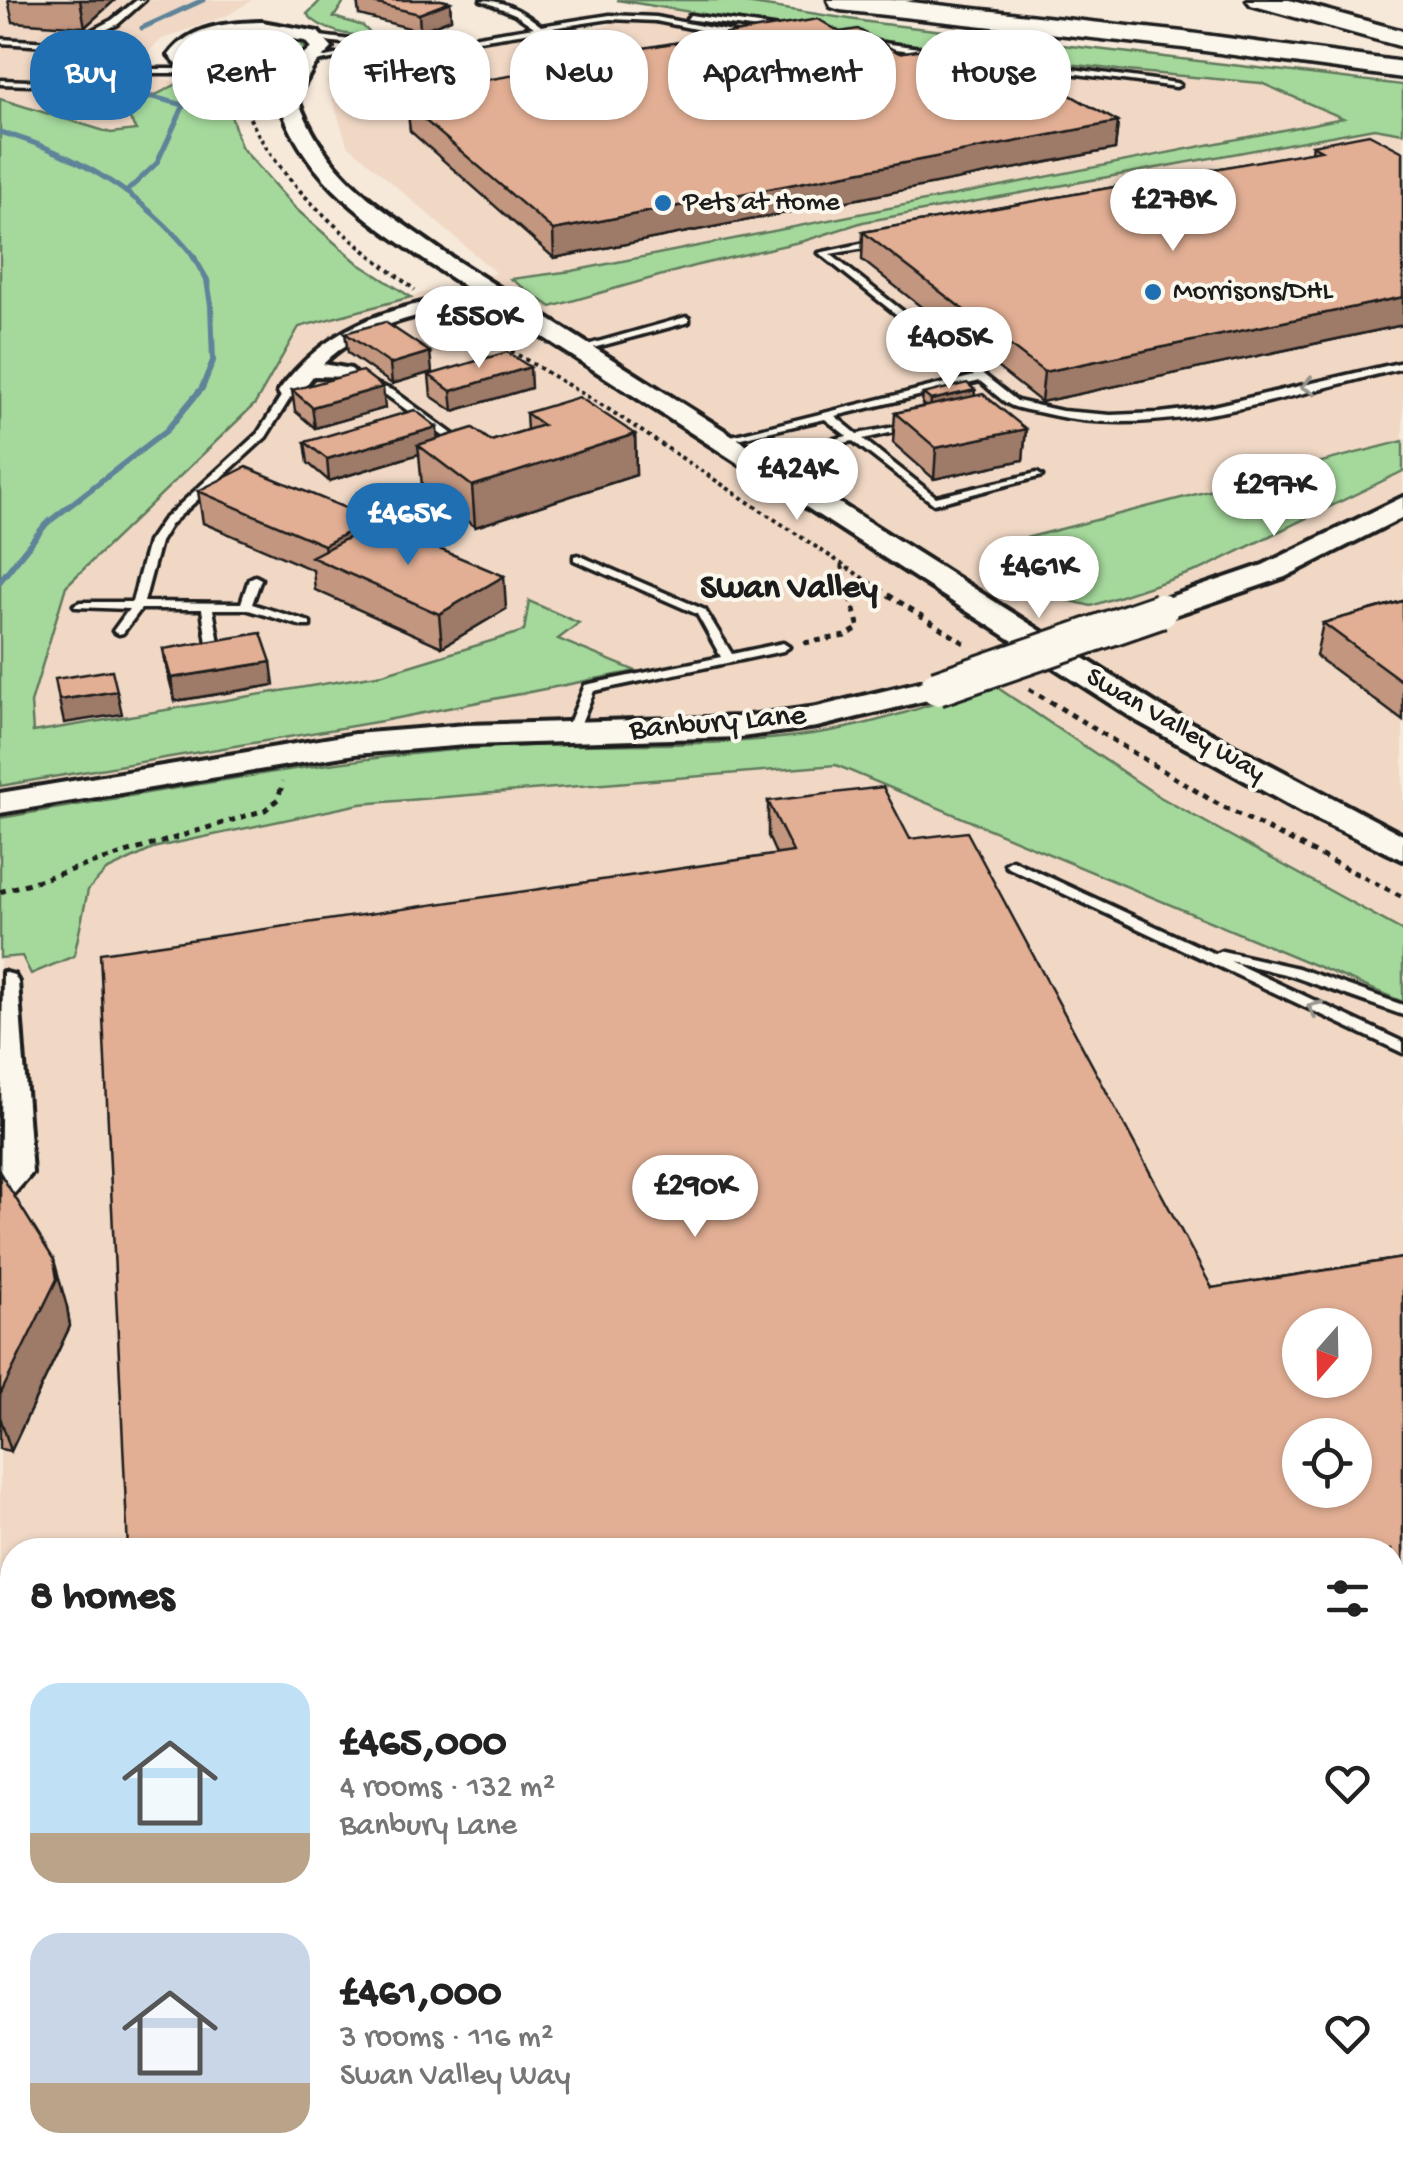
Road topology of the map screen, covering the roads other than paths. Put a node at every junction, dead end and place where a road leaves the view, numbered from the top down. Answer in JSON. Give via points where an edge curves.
{"nodes":[{"id":1,"x":142,"y":0,"type":"edge"},
{"id":2,"x":485,"y":0,"type":"edge"},
{"id":3,"x":911,"y":0,"type":"edge"},
{"id":4,"x":994,"y":0,"type":"edge"},
{"id":5,"x":1260,"y":0,"type":"edge"},
{"id":6,"x":1319,"y":0,"type":"edge"},
{"id":7,"x":840,"y":2,"type":"joint"},
{"id":8,"x":267,"y":6,"type":"dead end"},
{"id":9,"x":656,"y":19,"type":"junction"},
{"id":10,"x":1403,"y":22,"type":"edge"},
{"id":11,"x":298,"y":27,"type":"junction"},
{"id":12,"x":541,"y":27,"type":"junction"},
{"id":13,"x":99,"y":30,"type":"edge"},
{"id":14,"x":225,"y":30,"type":"edge"},
{"id":15,"x":242,"y":30,"type":"edge"},
{"id":16,"x":301,"y":30,"type":"edge"},
{"id":17,"x":544,"y":30,"type":"edge"},
{"id":18,"x":711,"y":30,"type":"edge"},
{"id":19,"x":781,"y":30,"type":"edge"},
{"id":20,"x":329,"y":34,"type":"edge"},
{"id":21,"x":309,"y":37,"type":"edge"},
{"id":22,"x":490,"y":37,"type":"edge"},
{"id":23,"x":1403,"y":39,"type":"edge"},
{"id":24,"x":0,"y":40,"type":"edge"},
{"id":25,"x":1183,"y":40,"type":"junction"},
{"id":26,"x":30,"y":42,"type":"edge"},
{"id":27,"x":309,"y":61,"type":"edge"},
{"id":28,"x":1403,"y":70,"type":"edge"},
{"id":29,"x":1071,"y":71,"type":"edge"},
{"id":30,"x":30,"y":80,"type":"edge"},
{"id":31,"x":0,"y":82,"type":"edge"},
{"id":32,"x":1176,"y":84,"type":"dead end"},
{"id":33,"x":295,"y":120,"type":"edge"},
{"id":34,"x":882,"y":242,"type":"edge"},
{"id":35,"x":491,"y":293,"type":"junction"},
{"id":36,"x":686,"y":320,"type":"dead end"},
{"id":37,"x":578,"y":349,"type":"junction"},
{"id":38,"x":1403,"y":366,"type":"edge"},
{"id":39,"x":308,"y":369,"type":"junction"},
{"id":40,"x":344,"y":373,"type":"joint"},
{"id":41,"x":983,"y":377,"type":"junction"},
{"id":42,"x":290,"y":392,"type":"joint"},
{"id":43,"x":1014,"y":403,"type":"junction"},
{"id":44,"x":996,"y":406,"type":"edge"},
{"id":45,"x":827,"y":415,"type":"junction"},
{"id":46,"x":925,"y":422,"type":"edge"},
{"id":47,"x":854,"y":438,"type":"junction"},
{"id":48,"x":724,"y":441,"type":"junction"},
{"id":49,"x":472,"y":452,"type":"edge"},
{"id":50,"x":754,"y":460,"type":"junction"},
{"id":51,"x":1037,"y":476,"type":"dead end"},
{"id":52,"x":1403,"y":506,"type":"edge"},
{"id":53,"x":578,"y":558,"type":"dead end"},
{"id":54,"x":255,"y":578,"type":"dead end"},
{"id":55,"x":80,"y":606,"type":"dead end"},
{"id":56,"x":137,"y":606,"type":"junction"},
{"id":57,"x":207,"y":606,"type":"junction"},
{"id":58,"x":246,"y":606,"type":"junction"},
{"id":59,"x":306,"y":624,"type":"dead end"},
{"id":60,"x":119,"y":631,"type":"dead end"},
{"id":61,"x":212,"y":644,"type":"edge"},
{"id":62,"x":783,"y":646,"type":"road end"},
{"id":63,"x":728,"y":658,"type":"junction"},
{"id":64,"x":572,"y":733,"type":"junction"},
{"id":65,"x":0,"y":803,"type":"edge"},
{"id":66,"x":1403,"y":849,"type":"edge"},
{"id":67,"x":1012,"y":864,"type":"dead end"},
{"id":68,"x":1198,"y":950,"type":"junction"},
{"id":69,"x":3,"y":982,"type":"dead end"},
{"id":70,"x":1403,"y":1010,"type":"edge"},
{"id":71,"x":1403,"y":1048,"type":"edge"},
{"id":72,"x":0,"y":1188,"type":"edge"}],
"edges":[{"from":1,"to":13,"type":"lane"},
{"from":2,"to":12,"type":"lane","via":[[515,8]]},
{"from":3,"to":7,"type":"lane"},
{"from":4,"to":25,"type":"highway"},
{"from":5,"to":23,"type":"highway"},
{"from":6,"to":10,"type":"highway"},
{"from":7,"to":25,"type":"highway"},
{"from":8,"to":14,"type":"street"},
{"from":9,"to":12,"type":"lane","via":[[610,17]]},
{"from":9,"to":18,"type":"lane"},
{"from":9,"to":19,"type":"lane"},
{"from":11,"to":15,"type":"street"},
{"from":11,"to":16,"type":"street"},
{"from":11,"to":20,"type":"lane"},
{"from":12,"to":17,"type":"lane"},
{"from":12,"to":22,"type":"lane"},
{"from":21,"to":27,"type":"street","via":[[322,48]]},
{"from":24,"to":26,"type":"lane"},
{"from":25,"to":28,"type":"highway"},
{"from":29,"to":32,"type":"lane"},
{"from":30,"to":31,"type":"lane"},
{"from":33,"to":35,"type":"street","name":"Swan Valley Way","via":[[322,166],[373,212]]},
{"from":34,"to":41,"type":"lane","via":[[824,253]]},
{"from":35,"to":37,"type":"street","name":"Swan Valley Way"},
{"from":35,"to":39,"type":"street","via":[[348,337]]},
{"from":36,"to":37,"type":"lane"},
{"from":37,"to":48,"type":"street","name":"Swan Valley Way"},
{"from":38,"to":43,"type":"lane","one_way":true,"via":[[1159,418],[1104,420]]},
{"from":39,"to":40,"type":"street"},
{"from":39,"to":42,"type":"street"},
{"from":40,"to":49,"type":"lane","via":[[390,393]]},
{"from":41,"to":43,"type":"lane"},
{"from":41,"to":45,"type":"lane"},
{"from":42,"to":56,"type":"lane","via":[[262,435],[167,522],[154,542]]},
{"from":43,"to":44,"type":"lane"},
{"from":45,"to":47,"type":"lane"},
{"from":45,"to":48,"type":"lane"},
{"from":46,"to":47,"type":"lane"},
{"from":47,"to":50,"type":"lane"},
{"from":47,"to":51,"type":"lane","via":[[934,501]]},
{"from":48,"to":50,"type":"street","name":"Swan Valley Way"},
{"from":50,"to":66,"type":"street","name":"Swan Valley Way","via":[[1150,714]]},
{"from":52,"to":64,"type":"street","name":"Banbury Lane","bridge":true,"via":[[1274,572],[937,688],[832,714],[742,726]]},
{"from":53,"to":63,"type":"lane","via":[[701,612]]},
{"from":54,"to":58,"type":"lane"},
{"from":55,"to":56,"type":"lane"},
{"from":56,"to":57,"type":"lane"},
{"from":56,"to":60,"type":"lane"},
{"from":57,"to":58,"type":"lane"},
{"from":57,"to":61,"type":"lane"},
{"from":58,"to":59,"type":"lane"},
{"from":62,"to":63,"type":"lane"},
{"from":63,"to":64,"type":"lane","via":[[589,688]]},
{"from":64,"to":65,"type":"street","name":"Banbury Lane","via":[[408,738]]},
{"from":67,"to":68,"type":"lane"},
{"from":68,"to":70,"type":"lane","via":[[1293,971]]},
{"from":71,"to":68,"type":"lane","one_way":true},
{"from":69,"to":72,"type":"street","via":[[16,1173]]}]}
